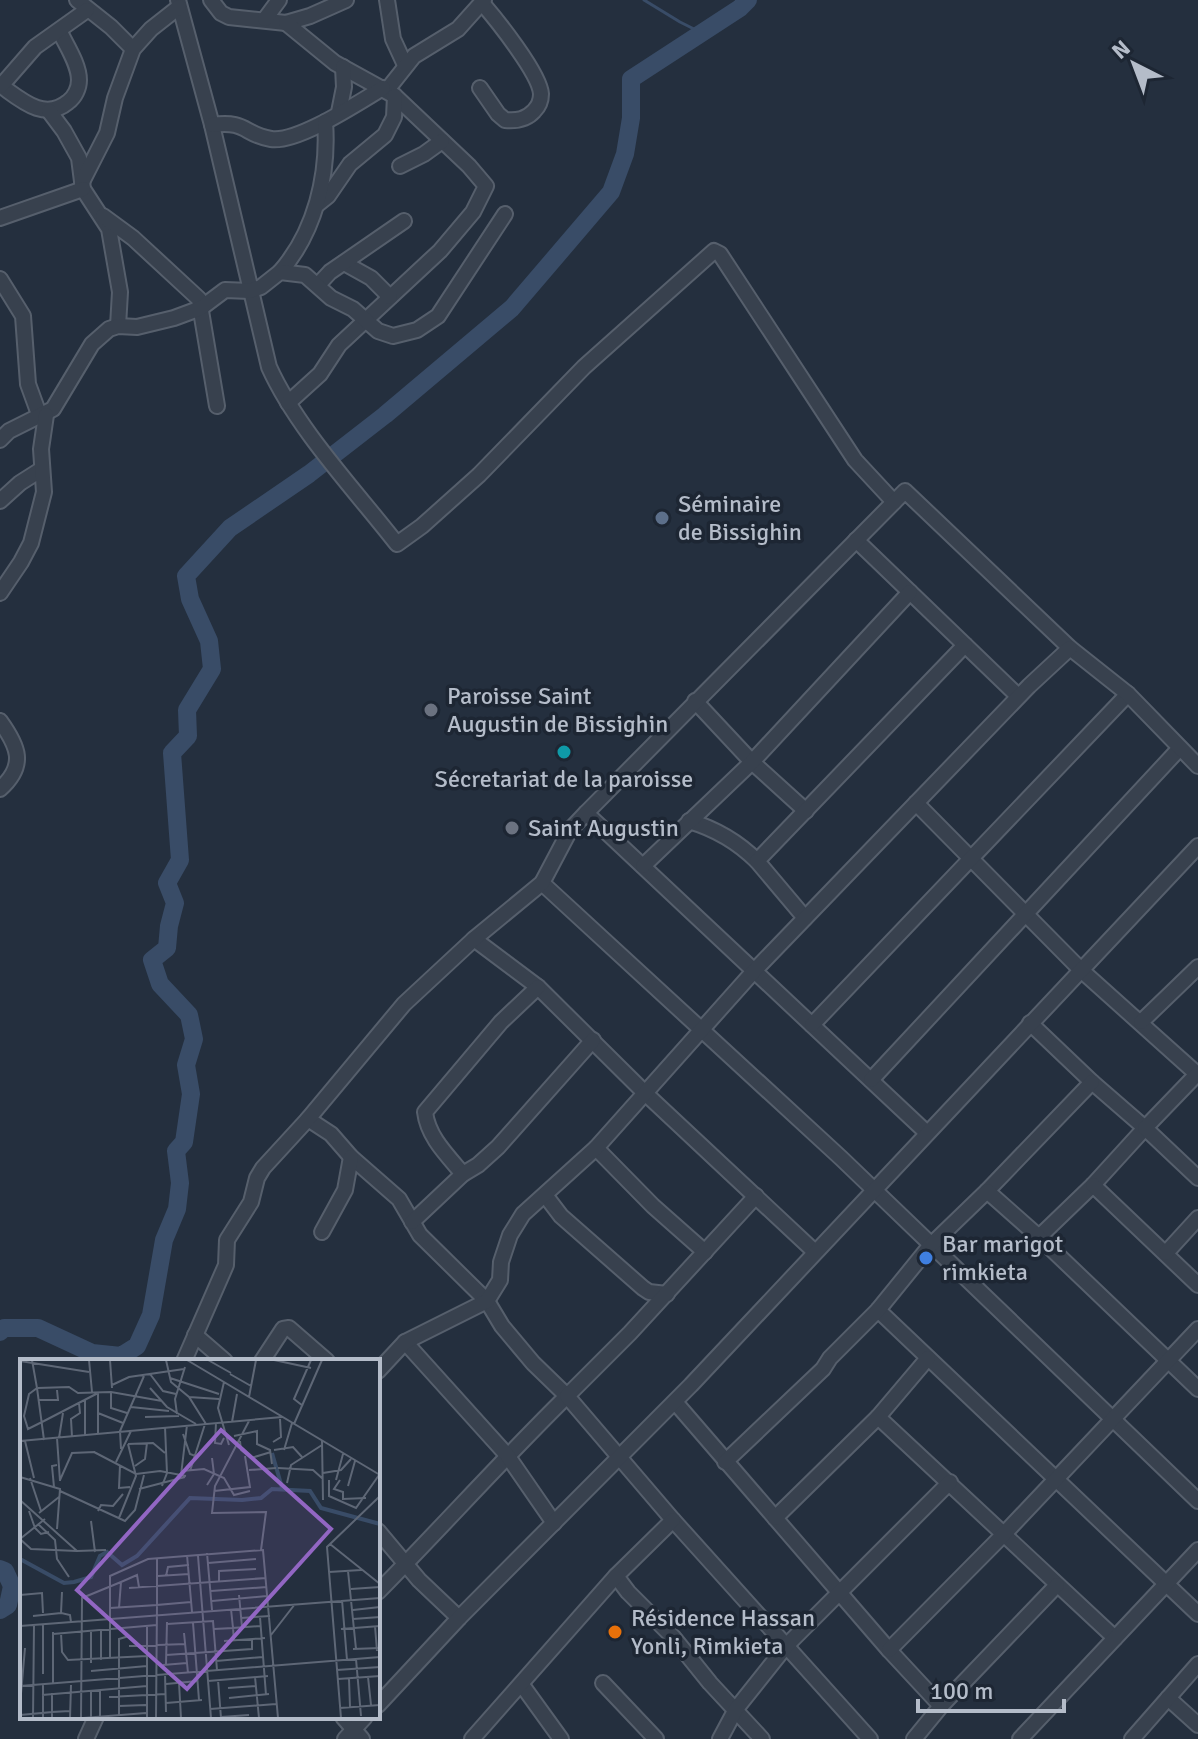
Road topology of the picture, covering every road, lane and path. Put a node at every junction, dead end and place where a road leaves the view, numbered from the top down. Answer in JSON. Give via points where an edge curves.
{"nodes":[{"id":1,"x":211,"y":0,"type":"edge"},
{"id":2,"x":279,"y":0,"type":"edge"},
{"id":3,"x":346,"y":0,"type":"edge"},
{"id":4,"x":387,"y":0,"type":"edge"},
{"id":5,"x":483,"y":2,"type":"edge"},
{"id":6,"x":179,"y":4,"type":"edge"},
{"id":7,"x":82,"y":5,"type":"edge"},
{"id":8,"x":265,"y":19,"type":"junction"},
{"id":9,"x":286,"y":23,"type":"junction"},
{"id":10,"x":60,"y":32,"type":"junction"},
{"id":11,"x":133,"y":49,"type":"junction"},
{"id":12,"x":405,"y":65,"type":"junction"},
{"id":13,"x":343,"y":67,"type":"junction"},
{"id":14,"x":1,"y":86,"type":"edge"},
{"id":15,"x":480,"y":88,"type":"dead end"},
{"id":16,"x":388,"y":91,"type":"junction"},
{"id":17,"x":49,"y":111,"type":"junction"},
{"id":18,"x":339,"y":112,"type":"junction"},
{"id":19,"x":325,"y":122,"type":"junction"},
{"id":20,"x":212,"y":125,"type":"junction"},
{"id":21,"x":442,"y":141,"type":"junction"},
{"id":22,"x":400,"y":166,"type":"dead end"},
{"id":23,"x":82,"y":185,"type":"junction"},
{"id":24,"x":318,"y":204,"type":"junction"},
{"id":25,"x":505,"y":214,"type":"dead end"},
{"id":26,"x":103,"y":216,"type":"junction"},
{"id":27,"x":0,"y":218,"type":"edge"},
{"id":28,"x":404,"y":221,"type":"dead end"},
{"id":29,"x":344,"y":263,"type":"junction"},
{"id":30,"x":280,"y":272,"type":"junction"},
{"id":31,"x":318,"y":285,"type":"junction"},
{"id":32,"x":2,"y":288,"type":"edge"},
{"id":33,"x":250,"y":291,"type":"junction"},
{"id":34,"x":390,"y":297,"type":"junction"},
{"id":35,"x":201,"y":308,"type":"junction"},
{"id":36,"x":365,"y":320,"type":"junction"},
{"id":37,"x":118,"y":326,"type":"junction"},
{"id":38,"x":288,"y":403,"type":"junction"},
{"id":39,"x":217,"y":406,"type":"dead end"},
{"id":40,"x":43,"y":416,"type":"junction"},
{"id":41,"x":0,"y":440,"type":"edge"},
{"id":42,"x":42,"y":469,"type":"junction"},
{"id":43,"x":2,"y":493,"type":"edge"},
{"id":44,"x":894,"y":502,"type":"junction"},
{"id":45,"x":856,"y":540,"type":"junction"},
{"id":46,"x":910,"y":592,"type":"junction"},
{"id":47,"x":0,"y":593,"type":"edge"},
{"id":48,"x":965,"y":645,"type":"junction"},
{"id":49,"x":1070,"y":648,"type":"junction"},
{"id":50,"x":1128,"y":694,"type":"junction"},
{"id":51,"x":1018,"y":696,"type":"junction"},
{"id":52,"x":695,"y":701,"type":"junction"},
{"id":53,"x":1,"y":724,"type":"edge"},
{"id":54,"x":1180,"y":748,"type":"junction"},
{"id":55,"x":752,"y":762,"type":"junction"},
{"id":56,"x":1198,"y":766,"type":"edge"},
{"id":57,"x":0,"y":789,"type":"edge"},
{"id":58,"x":916,"y":803,"type":"junction"},
{"id":59,"x":806,"y":811,"type":"junction"},
{"id":60,"x":586,"y":813,"type":"junction"},
{"id":61,"x":689,"y":821,"type":"junction"},
{"id":62,"x":1198,"y":846,"type":"edge"},
{"id":63,"x":971,"y":858,"type":"junction"},
{"id":64,"x":757,"y":861,"type":"junction"},
{"id":65,"x":643,"y":866,"type":"junction"},
{"id":66,"x":542,"y":883,"type":"junction"},
{"id":67,"x":1024,"y":912,"type":"junction"},
{"id":68,"x":805,"y":918,"type":"junction"},
{"id":69,"x":474,"y":939,"type":"junction"},
{"id":70,"x":1198,"y":967,"type":"edge"},
{"id":71,"x":1081,"y":970,"type":"junction"},
{"id":72,"x":754,"y":971,"type":"junction"},
{"id":73,"x":538,"y":987,"type":"junction"},
{"id":74,"x":1141,"y":1022,"type":"junction"},
{"id":75,"x":1030,"y":1023,"type":"junction"},
{"id":76,"x":812,"y":1025,"type":"junction"},
{"id":77,"x":702,"y":1031,"type":"junction"},
{"id":78,"x":593,"y":1040,"type":"junction"},
{"id":79,"x":1198,"y":1073,"type":"edge"},
{"id":80,"x":871,"y":1080,"type":"junction"},
{"id":81,"x":1092,"y":1082,"type":"junction"},
{"id":82,"x":646,"y":1094,"type":"junction"},
{"id":83,"x":308,"y":1119,"type":"junction"},
{"id":84,"x":1145,"y":1128,"type":"junction"},
{"id":85,"x":927,"y":1133,"type":"junction"},
{"id":86,"x":596,"y":1148,"type":"junction"},
{"id":87,"x":351,"y":1157,"type":"junction"},
{"id":88,"x":463,"y":1174,"type":"junction"},
{"id":89,"x":1198,"y":1178,"type":"edge"},
{"id":90,"x":1093,"y":1185,"type":"junction"},
{"id":91,"x":872,"y":1190,"type":"junction"},
{"id":92,"x":987,"y":1191,"type":"junction"},
{"id":93,"x":545,"y":1195,"type":"junction"},
{"id":94,"x":756,"y":1196,"type":"junction"},
{"id":95,"x":1198,"y":1218,"type":"edge"},
{"id":96,"x":412,"y":1222,"type":"junction"},
{"id":97,"x":322,"y":1232,"type":"dead end"},
{"id":98,"x":1039,"y":1237,"type":"junction"},
{"id":99,"x":930,"y":1246,"type":"junction"},
{"id":100,"x":705,"y":1252,"type":"junction"},
{"id":101,"x":815,"y":1252,"type":"junction"},
{"id":102,"x":1166,"y":1253,"type":"junction"},
{"id":103,"x":1198,"y":1285,"type":"edge"},
{"id":104,"x":667,"y":1294,"type":"junction"},
{"id":105,"x":487,"y":1301,"type":"junction"},
{"id":106,"x":878,"y":1310,"type":"junction"},
{"id":107,"x":1198,"y":1329,"type":"edge"},
{"id":108,"x":195,"y":1335,"type":"junction"},
{"id":109,"x":405,"y":1342,"type":"junction"},
{"id":110,"x":928,"y":1358,"type":"junction"},
{"id":111,"x":185,"y":1359,"type":"edge"},
{"id":112,"x":223,"y":1359,"type":"edge"},
{"id":113,"x":263,"y":1359,"type":"edge"},
{"id":114,"x":325,"y":1359,"type":"edge"},
{"id":115,"x":1168,"y":1361,"type":"junction"},
{"id":116,"x":380,"y":1369,"type":"edge"},
{"id":117,"x":1198,"y":1389,"type":"edge"},
{"id":118,"x":567,"y":1396,"type":"junction"},
{"id":119,"x":675,"y":1402,"type":"junction"},
{"id":120,"x":878,"y":1417,"type":"junction"},
{"id":121,"x":1112,"y":1419,"type":"junction"},
{"id":122,"x":507,"y":1455,"type":"junction"},
{"id":123,"x":622,"y":1458,"type":"junction"},
{"id":124,"x":725,"y":1462,"type":"junction"},
{"id":125,"x":1055,"y":1479,"type":"junction"},
{"id":126,"x":950,"y":1482,"type":"junction"},
{"id":127,"x":1198,"y":1501,"type":"edge"},
{"id":128,"x":775,"y":1518,"type":"junction"},
{"id":129,"x":673,"y":1520,"type":"junction"},
{"id":130,"x":554,"y":1523,"type":"junction"},
{"id":131,"x":380,"y":1533,"type":"edge"},
{"id":132,"x":1004,"y":1534,"type":"junction"},
{"id":133,"x":1198,"y":1550,"type":"edge"},
{"id":134,"x":407,"y":1563,"type":"junction"},
{"id":135,"x":616,"y":1576,"type":"junction"},
{"id":136,"x":1057,"y":1585,"type":"junction"},
{"id":137,"x":1168,"y":1585,"type":"junction"},
{"id":138,"x":380,"y":1590,"type":"edge"},
{"id":139,"x":841,"y":1593,"type":"junction"},
{"id":140,"x":1198,"y":1614,"type":"edge"},
{"id":141,"x":459,"y":1618,"type":"junction"},
{"id":142,"x":1115,"y":1638,"type":"junction"},
{"id":143,"x":787,"y":1645,"type":"junction"},
{"id":144,"x":889,"y":1650,"type":"junction"},
{"id":145,"x":1198,"y":1664,"type":"edge"},
{"id":146,"x":603,"y":1683,"type":"dead end"},
{"id":147,"x":522,"y":1685,"type":"junction"},
{"id":148,"x":1168,"y":1698,"type":"junction"},
{"id":149,"x":380,"y":1703,"type":"edge"},
{"id":150,"x":941,"y":1706,"type":"junction"},
{"id":151,"x":736,"y":1709,"type":"junction"},
{"id":152,"x":95,"y":1719,"type":"edge"},
{"id":153,"x":1198,"y":1725,"type":"edge"},
{"id":154,"x":86,"y":1739,"type":"edge"},
{"id":155,"x":472,"y":1739,"type":"edge"},
{"id":156,"x":561,"y":1739,"type":"edge"},
{"id":157,"x":656,"y":1739,"type":"edge"},
{"id":158,"x":720,"y":1739,"type":"edge"},
{"id":159,"x":762,"y":1739,"type":"edge"},
{"id":160,"x":870,"y":1739,"type":"edge"},
{"id":161,"x":914,"y":1739,"type":"edge"},
{"id":162,"x":1020,"y":1739,"type":"edge"},
{"id":163,"x":1132,"y":1739,"type":"edge"}],
"edges":[{"from":1,"to":8,"type":"street","via":[[229,17]]},
{"from":2,"to":8,"type":"street"},
{"from":3,"to":9,"type":"street"},
{"from":4,"to":12,"type":"street","via":[[393,39]]},
{"from":5,"to":12,"type":"street","via":[[458,29]]},
{"from":5,"to":15,"type":"street","via":[[519,51],[540,88],[540,101],[526,118],[505,120]]},
{"from":6,"to":11,"type":"street"},
{"from":6,"to":20,"type":"street"},
{"from":7,"to":10,"type":"street"},
{"from":7,"to":11,"type":"street"},
{"from":8,"to":9,"type":"street"},
{"from":9,"to":13,"type":"street"},
{"from":10,"to":14,"type":"street","via":[[35,47]]},
{"from":10,"to":17,"type":"street","via":[[79,84],[73,98]]},
{"from":11,"to":23,"type":"street","via":[[107,133]]},
{"from":12,"to":16,"type":"street"},
{"from":13,"to":16,"type":"street"},
{"from":13,"to":18,"type":"street"},
{"from":14,"to":17,"type":"street","via":[[38,110]]},
{"from":16,"to":18,"type":"street"},
{"from":16,"to":21,"type":"street"},
{"from":16,"to":24,"type":"street","via":[[394,117],[385,135],[350,164]]},
{"from":17,"to":23,"type":"street","via":[[79,158]]},
{"from":18,"to":19,"type":"street"},
{"from":19,"to":20,"type":"street","via":[[283,140],[238,124]]},
{"from":19,"to":24,"type":"street","via":[[327,155]]},
{"from":20,"to":33,"type":"street"},
{"from":21,"to":22,"type":"street"},
{"from":21,"to":34,"type":"street","via":[[483,181],[485,190],[449,241]]},
{"from":23,"to":26,"type":"street"},
{"from":23,"to":27,"type":"street"},
{"from":24,"to":30,"type":"street"},
{"from":25,"to":36,"type":"street","via":[[429,324],[393,336]]},
{"from":26,"to":35,"type":"street","via":[[196,295]]},
{"from":26,"to":37,"type":"street","via":[[118,278]]},
{"from":28,"to":29,"type":"street"},
{"from":29,"to":31,"type":"street"},
{"from":29,"to":34,"type":"street"},
{"from":30,"to":31,"type":"street","via":[[305,275]]},
{"from":30,"to":33,"type":"street"},
{"from":31,"to":36,"type":"street"},
{"from":32,"to":40,"type":"street","via":[[23,316],[28,384]]},
{"from":33,"to":35,"type":"street","via":[[225,290]]},
{"from":33,"to":38,"type":"street","via":[[269,367]]},
{"from":34,"to":36,"type":"street"},
{"from":35,"to":37,"type":"street","via":[[149,325]]},
{"from":35,"to":39,"type":"street"},
{"from":36,"to":38,"type":"street"},
{"from":37,"to":40,"type":"street","via":[[92,344],[60,402]]},
{"from":38,"to":44,"type":"street","via":[[397,544],[479,475],[584,367],[714,251],[855,460]]},
{"from":40,"to":41,"type":"street"},
{"from":40,"to":42,"type":"street"},
{"from":42,"to":43,"type":"street"},
{"from":42,"to":47,"type":"street","via":[[44,492],[31,543]]},
{"from":44,"to":45,"type":"street"},
{"from":44,"to":49,"type":"street","via":[[905,491]]},
{"from":45,"to":46,"type":"street"},
{"from":45,"to":52,"type":"street"},
{"from":46,"to":48,"type":"street"},
{"from":46,"to":55,"type":"street"},
{"from":48,"to":51,"type":"street"},
{"from":48,"to":59,"type":"street"},
{"from":49,"to":50,"type":"street"},
{"from":49,"to":51,"type":"street"},
{"from":50,"to":54,"type":"street"},
{"from":50,"to":63,"type":"street"},
{"from":51,"to":58,"type":"street"},
{"from":52,"to":55,"type":"street"},
{"from":52,"to":60,"type":"street"},
{"from":53,"to":57,"type":"street","via":[[18,762]]},
{"from":54,"to":56,"type":"street"},
{"from":54,"to":67,"type":"street"},
{"from":55,"to":59,"type":"street"},
{"from":55,"to":61,"type":"street"},
{"from":58,"to":63,"type":"street"},
{"from":58,"to":68,"type":"street"},
{"from":59,"to":64,"type":"street"},
{"from":60,"to":65,"type":"street"},
{"from":60,"to":66,"type":"street","via":[[570,830]]},
{"from":61,"to":64,"type":"street","via":[[714,828]]},
{"from":61,"to":65,"type":"street"},
{"from":62,"to":71,"type":"street"},
{"from":63,"to":67,"type":"street"},
{"from":63,"to":76,"type":"street"},
{"from":64,"to":68,"type":"street"},
{"from":65,"to":72,"type":"street"},
{"from":66,"to":69,"type":"street"},
{"from":66,"to":77,"type":"street"},
{"from":67,"to":71,"type":"street"},
{"from":67,"to":80,"type":"street"},
{"from":68,"to":72,"type":"street"},
{"from":69,"to":73,"type":"street"},
{"from":69,"to":83,"type":"street","via":[[395,1013]]},
{"from":70,"to":74,"type":"street"},
{"from":71,"to":74,"type":"street"},
{"from":71,"to":75,"type":"street"},
{"from":72,"to":76,"type":"street"},
{"from":72,"to":77,"type":"street"},
{"from":73,"to":78,"type":"street"},
{"from":73,"to":88,"type":"street","via":[[425,1112],[436,1143]]},
{"from":74,"to":79,"type":"street"},
{"from":75,"to":81,"type":"street"},
{"from":75,"to":85,"type":"street"},
{"from":76,"to":80,"type":"street"},
{"from":77,"to":82,"type":"street"},
{"from":77,"to":91,"type":"street"},
{"from":78,"to":82,"type":"street"},
{"from":78,"to":88,"type":"street","via":[[498,1147]]},
{"from":79,"to":84,"type":"street"},
{"from":80,"to":85,"type":"street"},
{"from":81,"to":84,"type":"street"},
{"from":81,"to":92,"type":"street"},
{"from":82,"to":86,"type":"street"},
{"from":82,"to":94,"type":"street"},
{"from":83,"to":87,"type":"street"},
{"from":83,"to":108,"type":"street","via":[[257,1178],[251,1202],[227,1240],[226,1265]]},
{"from":84,"to":89,"type":"street"},
{"from":84,"to":90,"type":"street"},
{"from":85,"to":91,"type":"street"},
{"from":86,"to":93,"type":"street"},
{"from":86,"to":100,"type":"street"},
{"from":87,"to":96,"type":"street","via":[[399,1199]]},
{"from":87,"to":97,"type":"street","via":[[345,1190]]},
{"from":88,"to":96,"type":"street"},
{"from":90,"to":98,"type":"street"},
{"from":90,"to":102,"type":"street"},
{"from":91,"to":99,"type":"street"},
{"from":91,"to":101,"type":"street"},
{"from":92,"to":98,"type":"street"},
{"from":92,"to":99,"type":"street"},
{"from":93,"to":104,"type":"street","via":[[561,1216],[643,1288]]},
{"from":93,"to":105,"type":"street","via":[[518,1221],[501,1262],[500,1280]]},
{"from":94,"to":100,"type":"street"},
{"from":94,"to":101,"type":"street"},
{"from":95,"to":102,"type":"street"},
{"from":96,"to":105,"type":"street"},
{"from":98,"to":115,"type":"street"},
{"from":99,"to":106,"type":"street"},
{"from":99,"to":121,"type":"street"},
{"from":100,"to":104,"type":"street"},
{"from":101,"to":119,"type":"street"},
{"from":102,"to":103,"type":"street"},
{"from":104,"to":118,"type":"street"},
{"from":105,"to":109,"type":"street"},
{"from":105,"to":118,"type":"street","via":[[533,1363]]},
{"from":106,"to":110,"type":"street"},
{"from":106,"to":124,"type":"street"},
{"from":107,"to":115,"type":"street"},
{"from":108,"to":111,"type":"street"},
{"from":108,"to":112,"type":"street"},
{"from":109,"to":116,"type":"street"},
{"from":109,"to":122,"type":"street"},
{"from":110,"to":120,"type":"street"},
{"from":110,"to":125,"type":"street"},
{"from":113,"to":114,"type":"street","via":[[289,1328]]},
{"from":115,"to":117,"type":"street"},
{"from":115,"to":121,"type":"street"},
{"from":118,"to":122,"type":"street"},
{"from":118,"to":123,"type":"street"},
{"from":119,"to":123,"type":"street"},
{"from":119,"to":124,"type":"street"},
{"from":120,"to":126,"type":"street"},
{"from":120,"to":128,"type":"street"},
{"from":121,"to":125,"type":"street"},
{"from":121,"to":127,"type":"street"},
{"from":122,"to":130,"type":"street"},
{"from":122,"to":134,"type":"street"},
{"from":123,"to":129,"type":"street"},
{"from":123,"to":130,"type":"street"},
{"from":124,"to":128,"type":"street"},
{"from":125,"to":132,"type":"street"},
{"from":125,"to":137,"type":"street"},
{"from":126,"to":132,"type":"street"},
{"from":126,"to":139,"type":"street"},
{"from":128,"to":139,"type":"street"},
{"from":129,"to":135,"type":"street"},
{"from":129,"to":143,"type":"street"},
{"from":130,"to":141,"type":"street"},
{"from":131,"to":134,"type":"street"},
{"from":132,"to":136,"type":"street"},
{"from":132,"to":144,"type":"street"},
{"from":133,"to":137,"type":"street"},
{"from":134,"to":138,"type":"street"},
{"from":134,"to":141,"type":"street"},
{"from":135,"to":147,"type":"street"},
{"from":135,"to":151,"type":"street"},
{"from":136,"to":142,"type":"street"},
{"from":136,"to":150,"type":"street"},
{"from":137,"to":140,"type":"street"},
{"from":137,"to":142,"type":"street"},
{"from":139,"to":143,"type":"street"},
{"from":139,"to":144,"type":"street"},
{"from":141,"to":149,"type":"street"},
{"from":142,"to":162,"type":"street"},
{"from":143,"to":151,"type":"street"},
{"from":143,"to":160,"type":"street"},
{"from":144,"to":150,"type":"street"},
{"from":145,"to":148,"type":"street"},
{"from":146,"to":157,"type":"street"},
{"from":147,"to":155,"type":"street"},
{"from":147,"to":156,"type":"street"},
{"from":148,"to":153,"type":"street"},
{"from":148,"to":163,"type":"street"},
{"from":150,"to":161,"type":"street"},
{"from":151,"to":158,"type":"street"},
{"from":151,"to":159,"type":"street"},
{"from":152,"to":154,"type":"street"}]}
